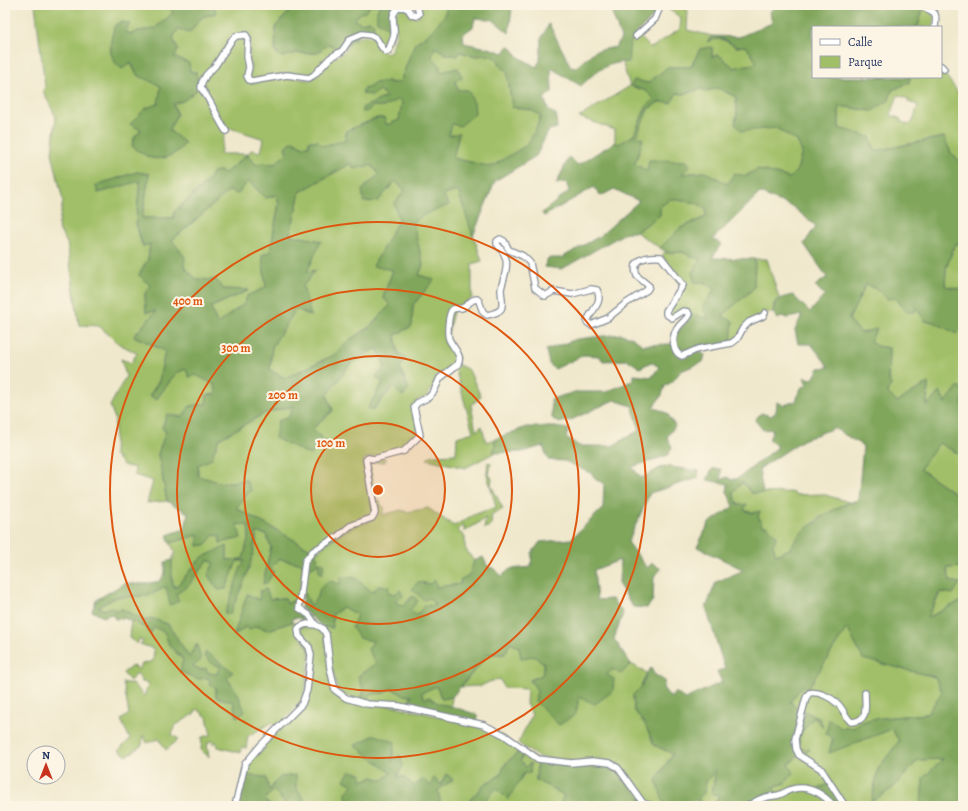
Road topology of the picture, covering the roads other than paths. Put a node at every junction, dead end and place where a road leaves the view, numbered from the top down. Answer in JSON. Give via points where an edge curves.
{"nodes":[{"id":1,"x":417,"y":5,"type":"edge"},
{"id":2,"x":664,"y":5,"type":"edge"},
{"id":3,"x":920,"y":5,"type":"edge"},
{"id":4,"x":935,"y":26,"type":"edge"},
{"id":5,"x":636,"y":36,"type":"dead end"},
{"id":6,"x":226,"y":131,"type":"dead end"},
{"id":7,"x":765,"y":313,"type":"dead end"},
{"id":8,"x":316,"y":625,"type":"junction"},
{"id":9,"x":865,"y":693,"type":"dead end"},
{"id":10,"x":235,"y":806,"type":"edge"},
{"id":11,"x":653,"y":806,"type":"edge"},
{"id":12,"x":747,"y":806,"type":"edge"},
{"id":13,"x":834,"y":806,"type":"edge"},
{"id":14,"x":845,"y":806,"type":"edge"}],
"edges":[{"from":1,"to":6,"type":"street","via":[[419,14],[416,16],[401,6],[396,10],[393,16],[394,35],[389,50],[386,52],[376,38],[370,35],[355,36],[342,51],[330,58],[309,78],[287,75],[272,79],[248,80],[248,39],[246,35],[236,36],[206,75],[201,88]]},
{"from":2,"to":5,"type":"street","via":[[659,9],[655,19]]},
{"from":3,"to":4,"type":"street","via":[[934,12],[937,17]]},
{"from":7,"to":8,"type":"street","via":[[743,328],[734,342],[682,356],[676,352],[675,334],[677,328],[688,317],[688,312],[683,311],[672,318],[666,311],[683,285],[662,257],[641,259],[636,264],[637,276],[648,284],[647,290],[608,318],[591,324],[587,322],[597,305],[597,290],[572,294],[554,291],[544,296],[535,288],[527,259],[509,250],[504,241],[497,241],[506,260],[501,289],[501,309],[487,315],[483,312],[480,301],[473,299],[462,307],[451,310],[448,338],[460,361],[440,378],[430,397],[414,407],[420,435],[404,451],[366,460],[375,513],[372,518],[350,526],[313,551],[305,561],[299,608],[309,615]]},
{"from":8,"to":10,"type":"street","via":[[307,624],[298,629],[299,636],[309,647],[311,655],[307,690],[302,704],[260,745],[245,764]]},
{"from":8,"to":11,"type":"street","via":[[326,634],[335,690],[346,698],[367,704],[398,706],[484,725],[504,735],[538,759],[571,763],[610,763],[618,768],[643,803]]},
{"from":9,"to":14,"type":"street","via":[[866,709],[863,718],[858,722],[851,722],[838,704],[829,697],[809,693],[796,739],[799,755],[821,769]]},
{"from":12,"to":13,"type":"street","via":[[792,789],[809,788],[818,792]]}]}
